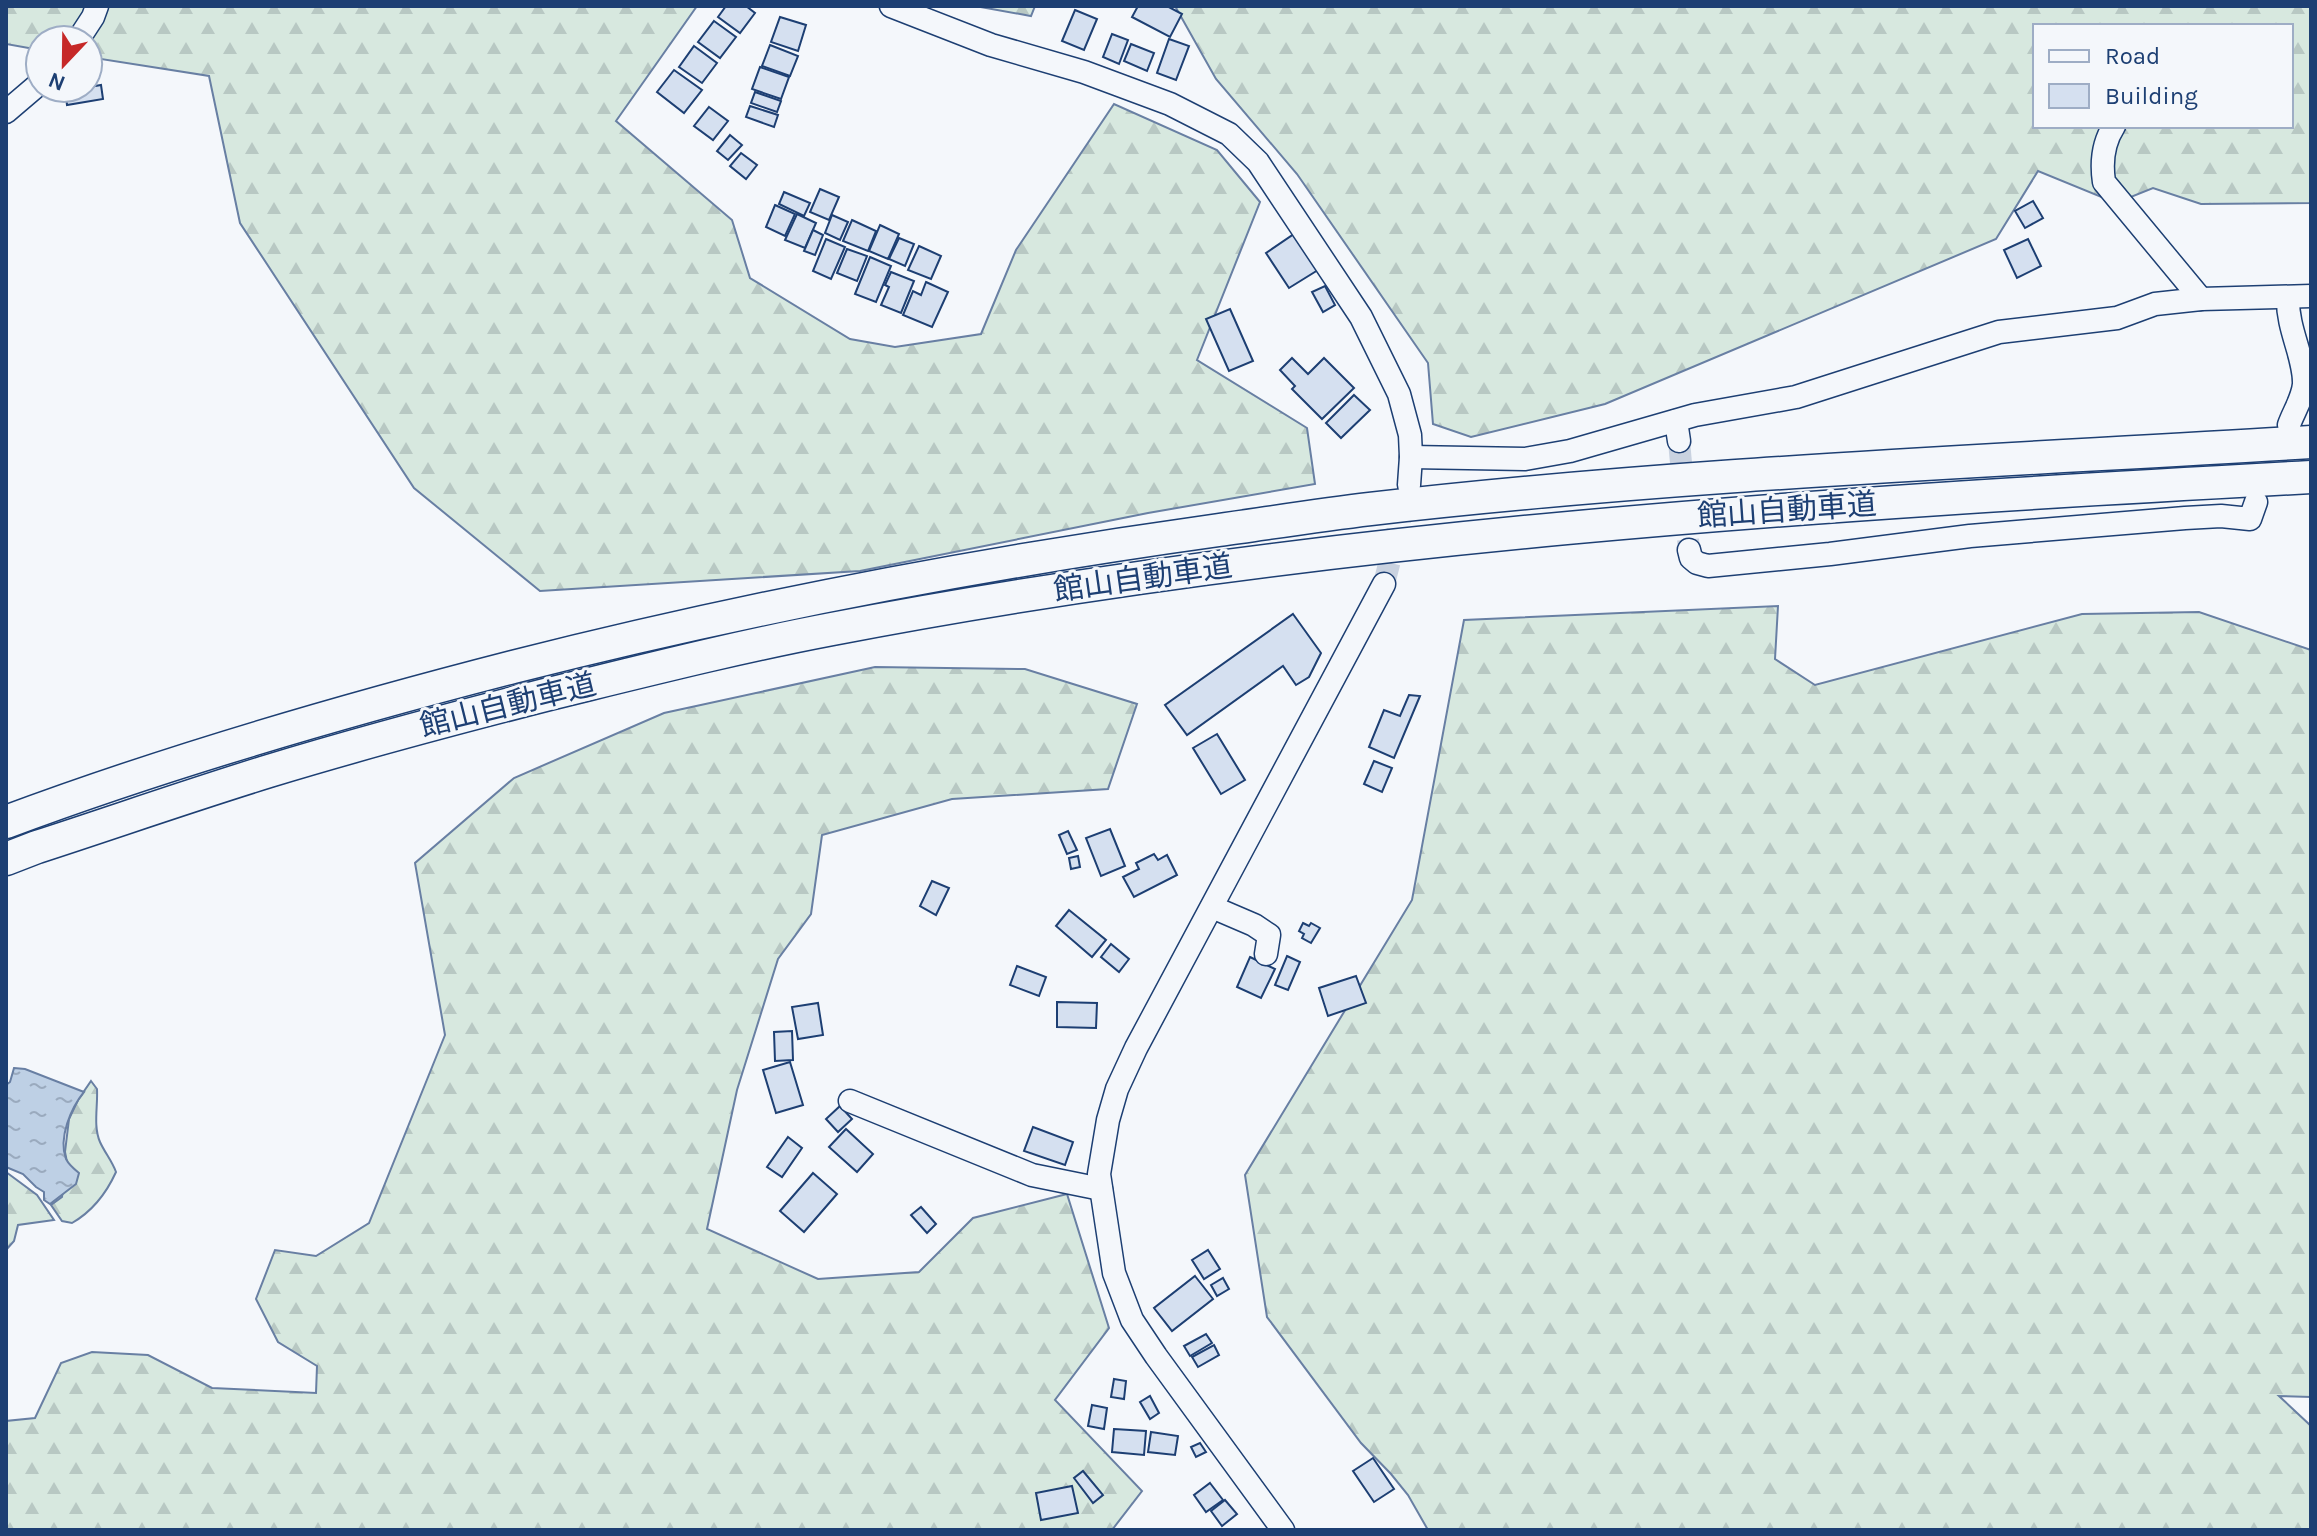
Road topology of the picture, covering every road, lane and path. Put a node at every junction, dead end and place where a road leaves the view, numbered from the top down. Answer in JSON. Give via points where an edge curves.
{"nodes":[{"id":1,"x":97,"y":6,"type":"edge"},
{"id":2,"x":891,"y":6,"type":"edge"},
{"id":3,"x":88,"y":24,"type":"edge"},
{"id":4,"x":24,"y":97,"type":"edge"},
{"id":5,"x":6,"y":112,"type":"edge"},
{"id":6,"x":2113,"y":128,"type":"edge"},
{"id":7,"x":2300,"y":297,"type":"edge"},
{"id":8,"x":2201,"y":299,"type":"junction"},
{"id":9,"x":2300,"y":434,"type":"edge"},
{"id":10,"x":1411,"y":457,"type":"junction"},
{"id":11,"x":2311,"y":477,"type":"edge"},
{"id":12,"x":1409,"y":485,"type":"tunnel mouth"},
{"id":13,"x":2256,"y":502,"type":"dead end"},
{"id":14,"x":1689,"y":550,"type":"dead end"},
{"id":15,"x":1384,"y":584,"type":"tunnel mouth"},
{"id":16,"x":6,"y":822,"type":"edge"},
{"id":17,"x":6,"y":859,"type":"edge"},
{"id":18,"x":1212,"y":907,"type":"junction"},
{"id":19,"x":1266,"y":954,"type":"dead end"},
{"id":20,"x":850,"y":1101,"type":"dead end"},
{"id":21,"x":1101,"y":1189,"type":"junction"},
{"id":22,"x":1283,"y":1530,"type":"edge"}],
"edges":[{"from":1,"to":3,"type":"street"},
{"from":2,"to":10,"type":"street","via":[[1170,104],[1229,134],[1258,162],[1361,317],[1399,394]]},
{"from":4,"to":5,"type":"street"},
{"from":6,"to":8,"type":"street","via":[[2104,148],[2104,182]]},
{"from":7,"to":8,"type":"street"},
{"from":7,"to":9,"type":"street","via":[[2288,312],[2303,371]]},
{"from":8,"to":10,"type":"street","via":[[2155,304],[2117,318],[1999,332],[1796,397],[1695,415],[1677,431],[1525,459]]},
{"from":9,"to":16,"type":"highway","name":"館山自動車道","via":[[1617,485],[1370,509],[1090,548],[834,593],[611,642],[258,736]]},
{"from":10,"to":12,"type":"street"},
{"from":11,"to":17,"type":"highway","name":"館山自動車道","via":[[1635,522],[1370,547],[1081,585],[828,629],[640,671],[267,772]]},
{"from":13,"to":14,"type":"street","via":[[2250,519],[2185,518],[1970,536],[1708,566],[1691,558]]},
{"from":15,"to":18,"type":"street"},
{"from":18,"to":19,"type":"street","via":[[1269,935]]},
{"from":18,"to":21,"type":"street","via":[[1117,1089],[1099,1174]]},
{"from":20,"to":21,"type":"street","via":[[1032,1175]]},
{"from":21,"to":22,"type":"street","via":[[1114,1273],[1132,1320]]}]}
